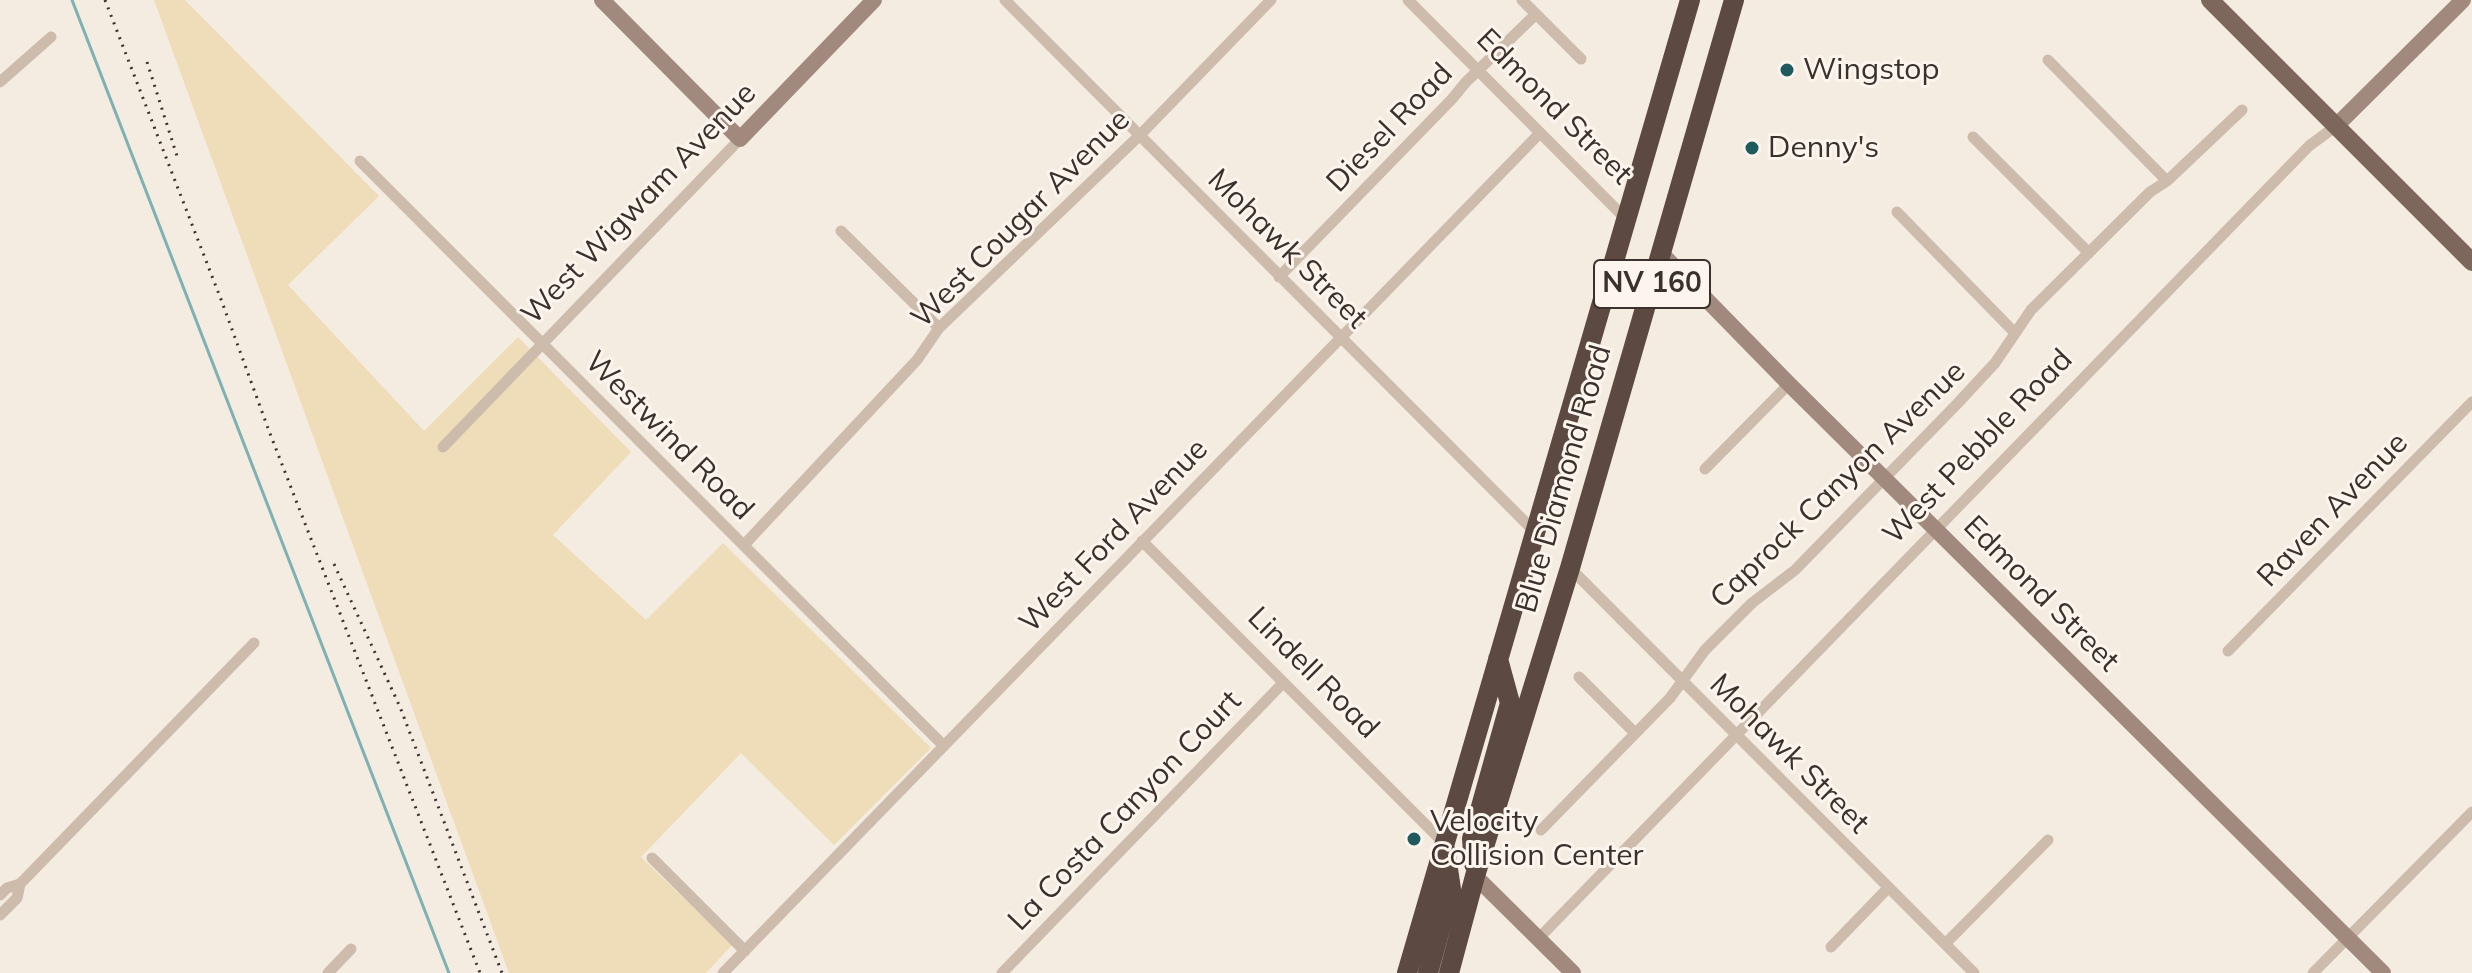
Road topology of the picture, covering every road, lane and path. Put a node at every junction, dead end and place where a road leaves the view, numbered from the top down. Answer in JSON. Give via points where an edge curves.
{"nodes":[{"id":1,"x":602,"y":0,"type":"edge"},
{"id":2,"x":874,"y":0,"type":"edge"},
{"id":3,"x":1005,"y":0,"type":"edge"},
{"id":4,"x":1271,"y":0,"type":"edge"},
{"id":5,"x":1408,"y":0,"type":"edge"},
{"id":6,"x":1522,"y":0,"type":"edge"},
{"id":7,"x":1690,"y":0,"type":"edge"},
{"id":8,"x":1734,"y":0,"type":"edge"},
{"id":9,"x":2210,"y":0,"type":"edge"},
{"id":10,"x":2463,"y":0,"type":"edge"},
{"id":11,"x":1536,"y":14,"type":"junction"},
{"id":12,"x":51,"y":37,"type":"dead end"},
{"id":13,"x":1581,"y":59,"type":"dead end"},
{"id":14,"x":2048,"y":60,"type":"dead end"},
{"id":15,"x":1479,"y":71,"type":"junction"},
{"id":16,"x":1,"y":78,"type":"edge"},
{"id":17,"x":2242,"y":110,"type":"dead end"},
{"id":18,"x":2336,"y":126,"type":"junction"},
{"id":19,"x":1540,"y":133,"type":"junction"},
{"id":20,"x":1140,"y":135,"type":"junction"},
{"id":21,"x":1973,"y":137,"type":"dead end"},
{"id":22,"x":740,"y":139,"type":"junction"},
{"id":23,"x":360,"y":161,"type":"dead end"},
{"id":24,"x":2167,"y":181,"type":"junction"},
{"id":25,"x":1897,"y":212,"type":"dead end"},
{"id":26,"x":1626,"y":219,"type":"junction"},
{"id":27,"x":841,"y":231,"type":"dead end"},
{"id":28,"x":1661,"y":253,"type":"junction"},
{"id":29,"x":2089,"y":253,"type":"junction"},
{"id":30,"x":2472,"y":262,"type":"edge"},
{"id":31,"x":1279,"y":277,"type":"junction"},
{"id":32,"x":939,"y":328,"type":"junction"},
{"id":33,"x":2015,"y":333,"type":"junction"},
{"id":34,"x":1341,"y":337,"type":"junction"},
{"id":35,"x":543,"y":343,"type":"junction"},
{"id":36,"x":1789,"y":384,"type":"junction"},
{"id":37,"x":2472,"y":402,"type":"edge"},
{"id":38,"x":443,"y":447,"type":"dead end"},
{"id":39,"x":1705,"y":469,"type":"dead end"},
{"id":40,"x":1884,"y":478,"type":"junction"},
{"id":41,"x":1937,"y":531,"type":"junction"},
{"id":42,"x":1535,"y":532,"type":"junction"},
{"id":43,"x":1142,"y":541,"type":"junction"},
{"id":44,"x":744,"y":545,"type":"junction"},
{"id":45,"x":1570,"y":568,"type":"junction"},
{"id":46,"x":254,"y":643,"type":"dead end"},
{"id":47,"x":2228,"y":651,"type":"dead end"},
{"id":48,"x":1498,"y":659,"type":"junction"},
{"id":49,"x":1579,"y":677,"type":"dead end"},
{"id":50,"x":1683,"y":681,"type":"junction"},
{"id":51,"x":1283,"y":683,"type":"junction"},
{"id":52,"x":1635,"y":733,"type":"junction"},
{"id":53,"x":1736,"y":734,"type":"junction"},
{"id":54,"x":944,"y":746,"type":"junction"},
{"id":55,"x":2472,"y":812,"type":"edge"},
{"id":56,"x":1541,"y":830,"type":"dead end"},
{"id":57,"x":2048,"y":840,"type":"dead end"},
{"id":58,"x":1444,"y":843,"type":"junction"},
{"id":59,"x":652,"y":858,"type":"dead end"},
{"id":60,"x":1475,"y":876,"type":"junction"},
{"id":61,"x":20,"y":884,"type":"junction"},
{"id":62,"x":1888,"y":888,"type":"junction"},
{"id":63,"x":0,"y":895,"type":"edge"},
{"id":64,"x":0,"y":915,"type":"edge"},
{"id":65,"x":2347,"y":937,"type":"junction"},
{"id":66,"x":1538,"y":939,"type":"junction"},
{"id":67,"x":1946,"y":943,"type":"junction"},
{"id":68,"x":1831,"y":947,"type":"dead end"},
{"id":69,"x":351,"y":949,"type":"dead end"},
{"id":70,"x":745,"y":951,"type":"junction"},
{"id":71,"x":328,"y":973,"type":"edge"},
{"id":72,"x":723,"y":973,"type":"edge"},
{"id":73,"x":1002,"y":973,"type":"edge"},
{"id":74,"x":1407,"y":973,"type":"edge"},
{"id":75,"x":1428,"y":973,"type":"edge"},
{"id":76,"x":1449,"y":973,"type":"edge"},
{"id":77,"x":1573,"y":973,"type":"edge"},
{"id":78,"x":1974,"y":973,"type":"edge"},
{"id":79,"x":2313,"y":973,"type":"edge"},
{"id":80,"x":2383,"y":973,"type":"edge"}],
"edges":[{"from":1,"to":22,"type":"street"},
{"from":2,"to":22,"type":"street","name":"West Wigwam Avenue"},
{"from":3,"to":20,"type":"street","name":"Mohawk Street"},
{"from":4,"to":20,"type":"street","name":"West Cougar Avenue"},
{"from":5,"to":15,"type":"street","name":"Edmond Street"},
{"from":6,"to":11,"type":"street"},
{"from":7,"to":26,"type":"highway","name":"Blue Diamond Road","number":"NV 160"},
{"from":8,"to":28,"type":"highway","name":"Blue Diamond Road","number":"NV 160"},
{"from":9,"to":18,"type":"main road"},
{"from":10,"to":18,"type":"street","name":"West Pebble Road"},
{"from":11,"to":13,"type":"street"},
{"from":11,"to":15,"type":"street","name":"Diesel Road"},
{"from":12,"to":16,"type":"street"},
{"from":14,"to":24,"type":"street"},
{"from":15,"to":19,"type":"street","name":"Edmond Street"},
{"from":15,"to":31,"type":"street","name":"Diesel Road"},
{"from":17,"to":24,"type":"street","name":"Caprock Canyon Avenue"},
{"from":18,"to":30,"type":"main road"},
{"from":18,"to":41,"type":"street","name":"West Pebble Road","via":[[2309,146]]},
{"from":19,"to":26,"type":"street","name":"Edmond Street"},
{"from":19,"to":34,"type":"street","name":"West Ford Avenue"},
{"from":20,"to":31,"type":"street","name":"Mohawk Street"},
{"from":20,"to":32,"type":"street","name":"West Cougar Avenue"},
{"from":21,"to":29,"type":"street"},
{"from":22,"to":35,"type":"street","name":"West Wigwam Avenue"},
{"from":23,"to":35,"type":"street","name":"Westwind Road"},
{"from":24,"to":29,"type":"street","name":"Caprock Canyon Avenue"},
{"from":25,"to":33,"type":"street"},
{"from":26,"to":42,"type":"highway","name":"Blue Diamond Road","number":"NV 160"},
{"from":27,"to":32,"type":"street"},
{"from":28,"to":36,"type":"street","name":"Edmond Street"},
{"from":28,"to":45,"type":"highway","name":"Blue Diamond Road","number":"NV 160"},
{"from":29,"to":33,"type":"street","name":"Caprock Canyon Avenue"},
{"from":31,"to":34,"type":"street","name":"Mohawk Street"},
{"from":32,"to":44,"type":"street","name":"West Cougar Avenue","via":[[917,360]]},
{"from":33,"to":40,"type":"street","name":"Caprock Canyon Avenue","via":[[1995,363]]},
{"from":34,"to":42,"type":"street","name":"Mohawk Street"},
{"from":34,"to":43,"type":"street","name":"West Ford Avenue"},
{"from":35,"to":38,"type":"street","name":"West Wigwam Avenue"},
{"from":35,"to":44,"type":"street","name":"Westwind Road"},
{"from":36,"to":39,"type":"street"},
{"from":36,"to":40,"type":"street","name":"Edmond Street"},
{"from":37,"to":47,"type":"street","name":"Raven Avenue"},
{"from":40,"to":41,"type":"street","name":"Edmond Street"},
{"from":40,"to":50,"type":"street","name":"Caprock Canyon Avenue","via":[[1795,570],[1705,650]]},
{"from":41,"to":53,"type":"street","name":"West Pebble Road"},
{"from":41,"to":65,"type":"street","name":"Edmond Street"},
{"from":42,"to":48,"type":"highway","name":"Blue Diamond Road","number":"NV 160"},
{"from":43,"to":51,"type":"street","name":"Lindell Road"},
{"from":43,"to":54,"type":"street","name":"West Ford Avenue"},
{"from":44,"to":54,"type":"street","name":"Westwind Road"},
{"from":45,"to":50,"type":"street","name":"Mohawk Street"},
{"from":45,"to":60,"type":"highway","name":"Blue Diamond Road","number":"NV 160"},
{"from":46,"to":61,"type":"street"},
{"from":48,"to":58,"type":"highway","name":"Blue Diamond Road","number":"NV 160"},
{"from":48,"to":60,"type":"highway","via":[[1510,703],[1472,839]]},
{"from":49,"to":52,"type":"street"},
{"from":50,"to":52,"type":"street","name":"Caprock Canyon Avenue"},
{"from":50,"to":53,"type":"street","name":"Mohawk Street"},
{"from":51,"to":58,"type":"street","name":"Lindell Road"},
{"from":51,"to":73,"type":"street","name":"La Costa Canyon Court"},
{"from":52,"to":56,"type":"street","name":"Caprock Canyon Avenue"},
{"from":53,"to":62,"type":"street","name":"Mohawk Street"},
{"from":53,"to":66,"type":"street","name":"West Pebble Road"},
{"from":54,"to":70,"type":"street","name":"West Ford Avenue"},
{"from":55,"to":65,"type":"street"},
{"from":57,"to":67,"type":"street"},
{"from":58,"to":74,"type":"highway","name":"Blue Diamond Road","number":"NV 160"},
{"from":58,"to":75,"type":"highway","via":[[1451,889]]},
{"from":59,"to":70,"type":"street"},
{"from":60,"to":66,"type":"street"},
{"from":60,"to":76,"type":"highway","name":"Blue Diamond Road","number":"NV 160"},
{"from":61,"to":63,"type":"street"},
{"from":61,"to":64,"type":"street","via":[[17,898]]},
{"from":62,"to":67,"type":"street","name":"Mohawk Street"},
{"from":62,"to":68,"type":"street"},
{"from":65,"to":79,"type":"street"},
{"from":65,"to":80,"type":"street","name":"Edmond Street"},
{"from":66,"to":77,"type":"street"},
{"from":67,"to":78,"type":"street","name":"Mohawk Street"},
{"from":69,"to":71,"type":"street"},
{"from":70,"to":72,"type":"street","name":"West Ford Avenue"}]}
